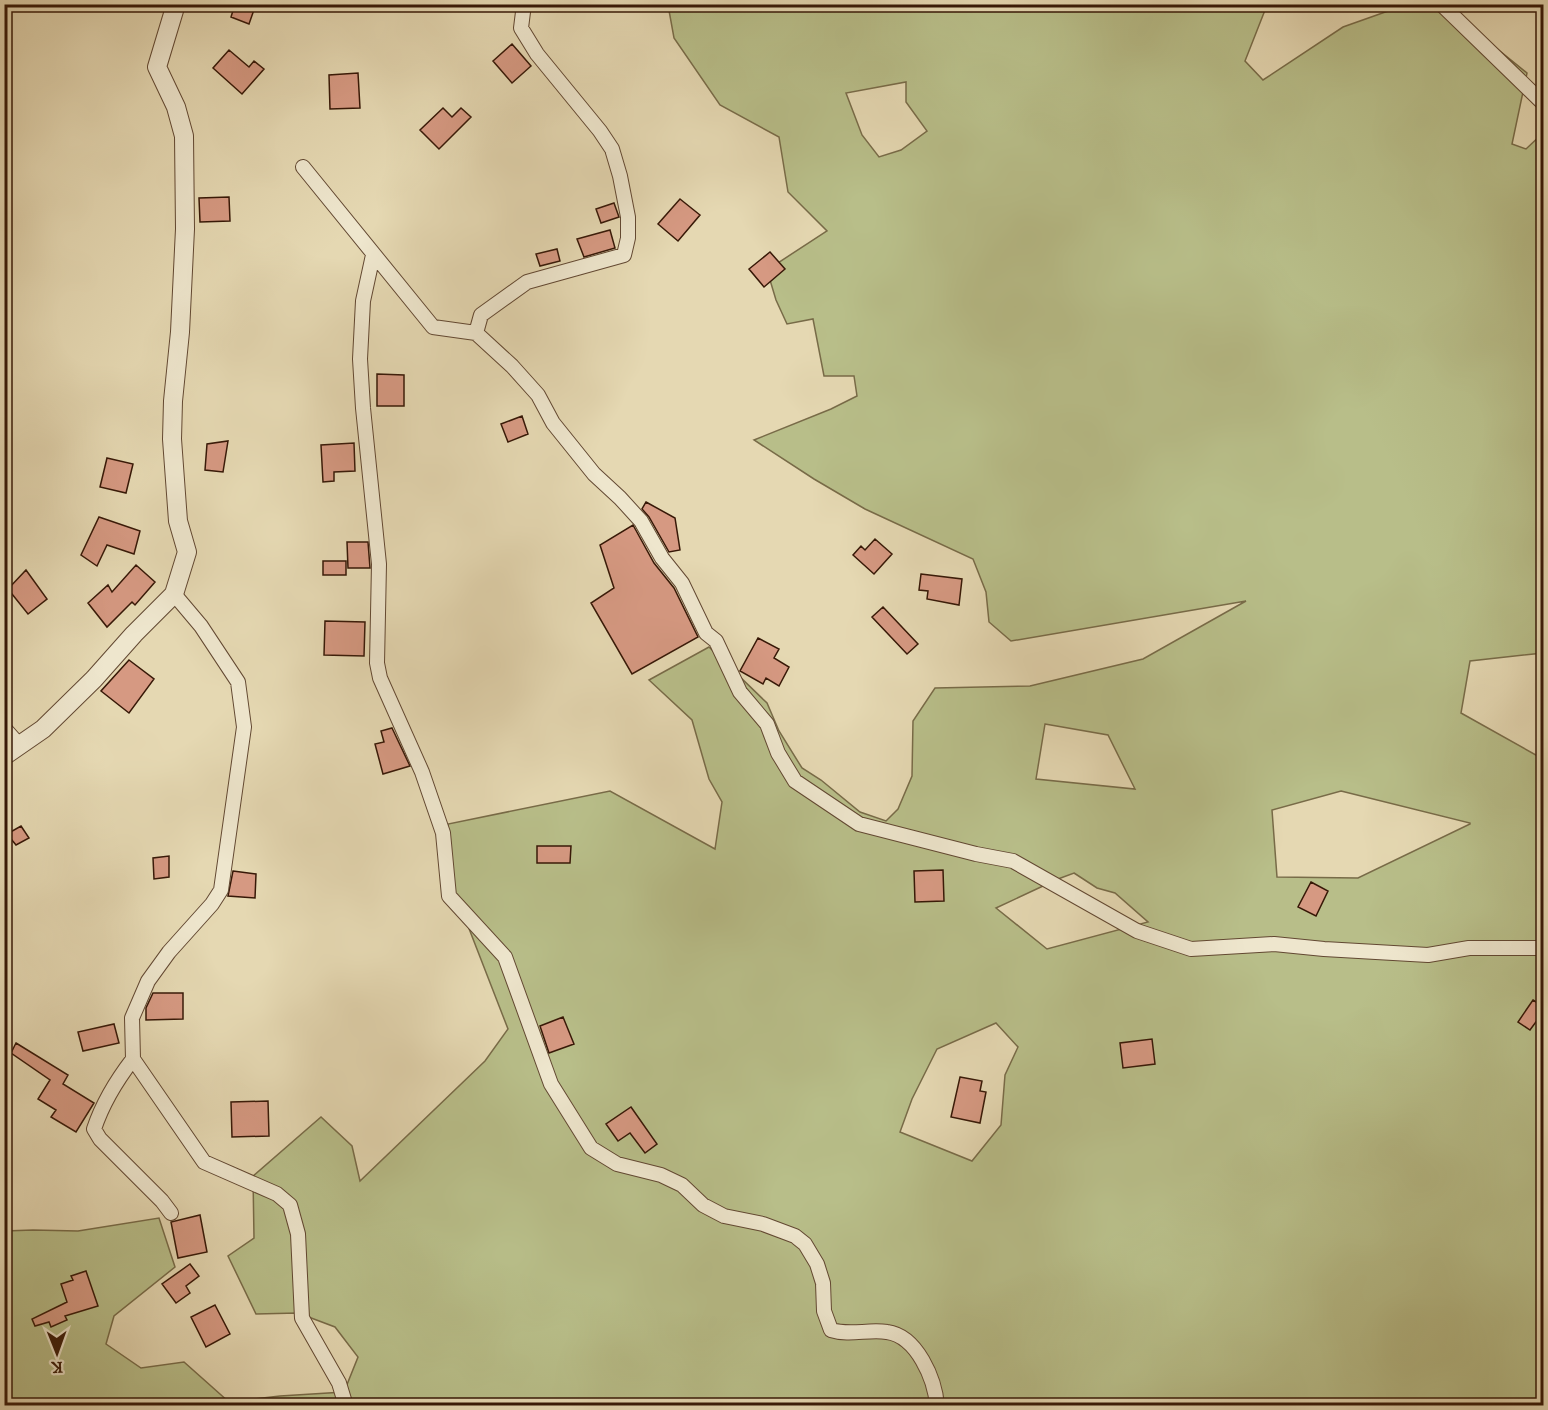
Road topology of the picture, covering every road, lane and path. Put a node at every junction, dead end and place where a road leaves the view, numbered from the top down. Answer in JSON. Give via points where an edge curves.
{"nodes":[{"id":1,"x":176,"y":4,"type":"edge"},
{"id":2,"x":524,"y":4,"type":"edge"},
{"id":3,"x":1441,"y":4,"type":"edge"},
{"id":4,"x":1544,"y":104,"type":"edge"},
{"id":5,"x":303,"y":167,"type":"dead end"},
{"id":6,"x":373,"y":255,"type":"junction"},
{"id":7,"x":476,"y":333,"type":"junction"},
{"id":8,"x":174,"y":594,"type":"junction"},
{"id":9,"x":4,"y":728,"type":"edge"},
{"id":10,"x":20,"y":746,"type":"junction"},
{"id":11,"x":4,"y":756,"type":"edge"},
{"id":12,"x":1544,"y":948,"type":"edge"},
{"id":13,"x":134,"y":1059,"type":"junction"},
{"id":14,"x":171,"y":1213,"type":"dead end"},
{"id":15,"x":346,"y":1406,"type":"edge"},
{"id":16,"x":937,"y":1406,"type":"edge"}],
"edges":[{"from":1,"to":8,"type":"street","via":[[157,67],[176,107],[184,136],[183,263],[172,439],[178,521],[187,552]]},
{"from":2,"to":7,"type":"street","via":[[521,28],[612,149],[628,218],[627,238],[624,255],[527,282],[481,315]]},
{"from":3,"to":4,"type":"street"},
{"from":5,"to":6,"type":"street"},
{"from":6,"to":7,"type":"street","via":[[433,327]]},
{"from":6,"to":16,"type":"street","via":[[363,301],[360,360],[379,564],[377,663],[443,833],[449,896],[505,957],[550,1084],[591,1148],[617,1164],[661,1175],[682,1185],[703,1205],[724,1216],[795,1236],[817,1264],[831,1330],[900,1336],[923,1363]]},
{"from":7,"to":12,"type":"street","via":[[538,395],[553,423],[594,474],[641,521],[682,583],[706,633],[716,641],[740,692],[767,724],[795,781],[859,824],[1013,861],[1137,931],[1191,949],[1274,944],[1428,955],[1469,948]]},
{"from":8,"to":10,"type":"street","via":[[94,679]]},
{"from":8,"to":13,"type":"street","via":[[201,626],[238,682],[244,727],[221,890],[148,981],[132,1018]]},
{"from":9,"to":10,"type":"street"},
{"from":10,"to":11,"type":"street"},
{"from":13,"to":14,"type":"street","via":[[116,1080],[94,1129]]},
{"from":13,"to":15,"type":"street","via":[[204,1162],[277,1194],[290,1205],[298,1234],[302,1318],[339,1383]]}]}
